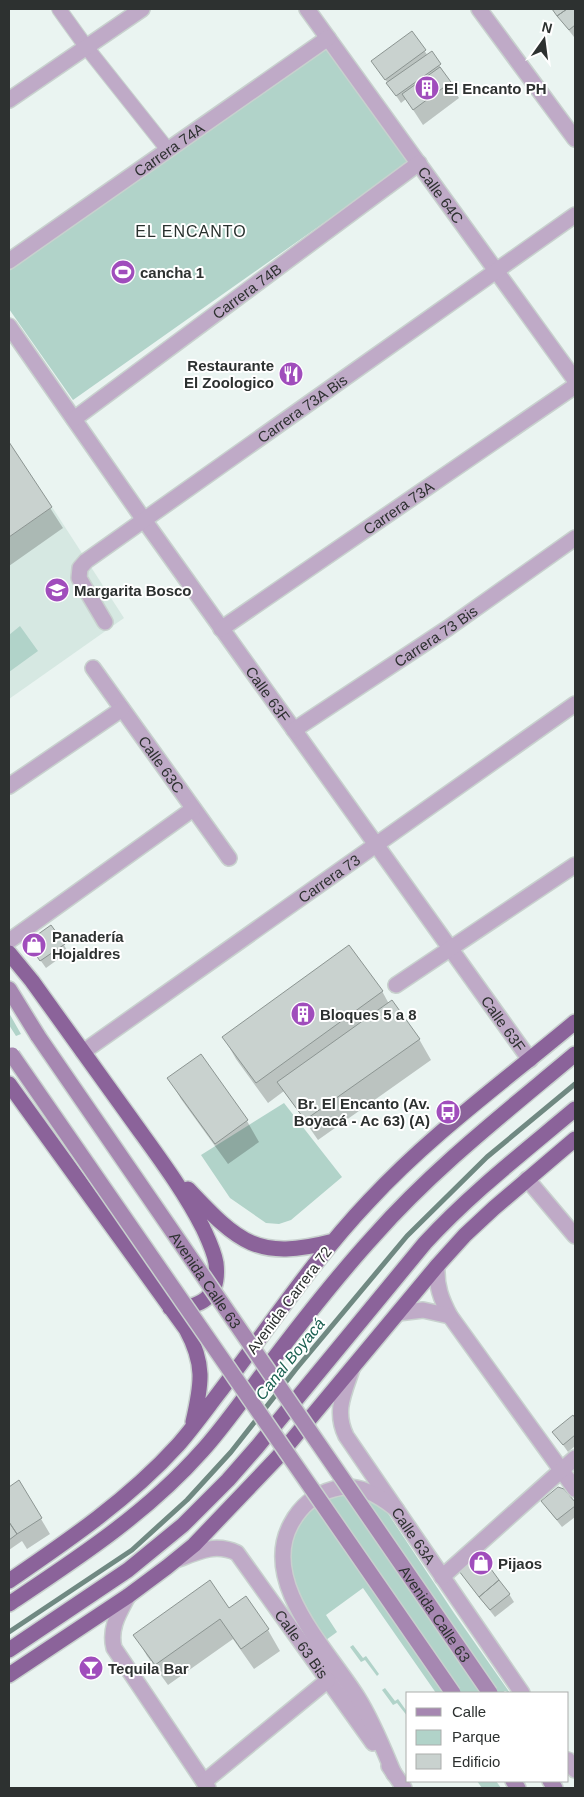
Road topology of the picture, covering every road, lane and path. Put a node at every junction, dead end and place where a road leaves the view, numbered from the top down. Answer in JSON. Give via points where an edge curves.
{"nodes":[{"id":1,"x":59,"y":9,"type":"edge"},
{"id":2,"x":142,"y":9,"type":"edge"},
{"id":3,"x":307,"y":9,"type":"edge"},
{"id":4,"x":479,"y":9,"type":"edge"},
{"id":5,"x":328,"y":38,"type":"junction"},
{"id":6,"x":87,"y":48,"type":"junction"},
{"id":7,"x":9,"y":100,"type":"edge"},
{"id":8,"x":575,"y":140,"type":"edge"},
{"id":9,"x":168,"y":150,"type":"junction"},
{"id":10,"x":419,"y":163,"type":"junction"},
{"id":11,"x":575,"y":215,"type":"edge"},
{"id":12,"x":9,"y":261,"type":"edge"},
{"id":13,"x":496,"y":270,"type":"junction"},
{"id":14,"x":9,"y":326,"type":"edge"},
{"id":15,"x":575,"y":380,"type":"edge"},
{"id":16,"x":575,"y":386,"type":"edge"},
{"id":17,"x":74,"y":419,"type":"junction"},
{"id":18,"x":144,"y":520,"type":"junction"},
{"id":19,"x":575,"y":538,"type":"edge"},
{"id":20,"x":106,"y":622,"type":"dead end"},
{"id":21,"x":221,"y":629,"type":"junction"},
{"id":22,"x":93,"y":668,"type":"dead end"},
{"id":23,"x":575,"y":704,"type":"edge"},
{"id":24,"x":122,"y":709,"type":"junction"},
{"id":25,"x":294,"y":730,"type":"junction"},
{"id":26,"x":9,"y":786,"type":"edge"},
{"id":27,"x":193,"y":809,"type":"junction"},
{"id":28,"x":376,"y":845,"type":"junction"},
{"id":29,"x":229,"y":858,"type":"dead end"},
{"id":30,"x":575,"y":865,"type":"edge"},
{"id":31,"x":9,"y":941,"type":"edge"},
{"id":32,"x":450,"y":948,"type":"junction"},
{"id":33,"x":9,"y":953,"type":"edge"},
{"id":34,"x":396,"y":985,"type":"dead end"},
{"id":35,"x":9,"y":989,"type":"edge"},
{"id":36,"x":575,"y":1022,"type":"edge"},
{"id":37,"x":10,"y":1052,"type":"edge"},
{"id":38,"x":83,"y":1052,"type":"junction"},
{"id":39,"x":575,"y":1054,"type":"edge"},
{"id":40,"x":530,"y":1060,"type":"junction"},
{"id":41,"x":9,"y":1084,"type":"edge"},
{"id":42,"x":575,"y":1109,"type":"edge"},
{"id":43,"x":575,"y":1139,"type":"edge"},
{"id":44,"x":164,"y":1164,"type":"junction"},
{"id":45,"x":527,"y":1179,"type":"junction"},
{"id":46,"x":575,"y":1236,"type":"edge"},
{"id":47,"x":334,"y":1241,"type":"junction"},
{"id":48,"x":437,"y":1266,"type":"junction"},
{"id":49,"x":170,"y":1308,"type":"junction"},
{"id":50,"x":398,"y":1313,"type":"junction"},
{"id":51,"x":450,"y":1316,"type":"junction"},
{"id":52,"x":352,"y":1369,"type":"junction"},
{"id":53,"x":191,"y":1428,"type":"junction"},
{"id":54,"x":575,"y":1458,"type":"edge"},
{"id":55,"x":562,"y":1470,"type":"junction"},
{"id":56,"x":262,"y":1474,"type":"junction"},
{"id":57,"x":223,"y":1485,"type":"junction"},
{"id":58,"x":575,"y":1489,"type":"edge"},
{"id":59,"x":396,"y":1509,"type":"junction"},
{"id":60,"x":210,"y":1529,"type":"junction"},
{"id":61,"x":176,"y":1560,"type":"junction"},
{"id":62,"x":442,"y":1577,"type":"junction"},
{"id":63,"x":9,"y":1581,"type":"edge"},
{"id":64,"x":128,"y":1596,"type":"junction"},
{"id":65,"x":9,"y":1604,"type":"edge"},
{"id":66,"x":9,"y":1650,"type":"edge"},
{"id":67,"x":9,"y":1675,"type":"edge"},
{"id":68,"x":328,"y":1680,"type":"junction"},
{"id":69,"x":452,"y":1692,"type":"edge"},
{"id":70,"x":489,"y":1692,"type":"edge"},
{"id":71,"x":521,"y":1692,"type":"edge"},
{"id":72,"x":394,"y":1774,"type":"junction"},
{"id":73,"x":206,"y":1785,"type":"edge"},
{"id":74,"x":404,"y":1788,"type":"edge"}],
"edges":[{"from":1,"to":6,"type":"street"},
{"from":2,"to":6,"type":"street"},
{"from":3,"to":5,"type":"street","name":"Calle 64C"},
{"from":4,"to":8,"type":"street"},
{"from":5,"to":9,"type":"street","name":"Carrera 74A"},
{"from":5,"to":10,"type":"street","name":"Calle 64C"},
{"from":6,"to":7,"type":"street"},
{"from":6,"to":9,"type":"street"},
{"from":9,"to":12,"type":"street","name":"Carrera 74A"},
{"from":10,"to":13,"type":"street","name":"Calle 64C"},
{"from":10,"to":17,"type":"street","name":"Carrera 74B"},
{"from":11,"to":13,"type":"street","name":"Carrera 73A Bis"},
{"from":13,"to":15,"type":"street","name":"Calle 64C"},
{"from":13,"to":18,"type":"street","name":"Carrera 73A Bis"},
{"from":14,"to":17,"type":"street","name":"Calle 63F"},
{"from":16,"to":21,"type":"street","name":"Carrera 73A"},
{"from":17,"to":18,"type":"street","name":"Calle 63F"},
{"from":18,"to":20,"type":"street","name":"Carrera 73A Bis","via":[[80,568],[79,578],[83,587]]},
{"from":18,"to":21,"type":"street","name":"Calle 63F"},
{"from":19,"to":25,"type":"street","name":"Carrera 73 Bis","via":[[448,628]]},
{"from":21,"to":25,"type":"street","name":"Calle 63F"},
{"from":22,"to":24,"type":"street","name":"Calle 63C"},
{"from":23,"to":28,"type":"street","name":"Carrera 73"},
{"from":24,"to":26,"type":"street"},
{"from":24,"to":27,"type":"street","name":"Calle 63C"},
{"from":25,"to":28,"type":"street","name":"Calle 63F"},
{"from":27,"to":29,"type":"street","name":"Calle 63C"},
{"from":27,"to":31,"type":"street"},
{"from":28,"to":32,"type":"street","name":"Calle 63F"},
{"from":28,"to":38,"type":"street","name":"Carrera 73"},
{"from":30,"to":32,"type":"street"},
{"from":32,"to":34,"type":"street"},
{"from":32,"to":40,"type":"street","name":"Calle 63F"},
{"from":33,"to":38,"type":"highway"},
{"from":35,"to":70,"type":"main road","name":"Avenida Calle 63","bridge":true,"via":[[38,1036]]},
{"from":36,"to":40,"type":"highway","name":"Avenida Carrera 72"},
{"from":37,"to":69,"type":"main road","name":"Avenida Calle 63","bridge":true},
{"from":38,"to":44,"type":"highway"},
{"from":39,"to":65,"type":"highway","name":"Avenida Carrera 72","via":[[448,1160],[373,1236],[214,1437],[171,1483],[102,1542]]},
{"from":40,"to":47,"type":"highway","name":"Avenida Carrera 72","via":[[424,1146]]},
{"from":41,"to":49,"type":"highway"},
{"from":42,"to":57,"type":"highway","via":[[472,1195],[425,1242],[312,1382]]},
{"from":43,"to":45,"type":"highway"},
{"from":44,"to":47,"type":"highway","via":[[219,1222],[252,1244],[286,1250]]},
{"from":44,"to":49,"type":"highway","via":[[199,1220],[216,1264],[216,1277],[208,1298],[198,1305]]},
{"from":45,"to":46,"type":"street"},
{"from":45,"to":48,"type":"highway","via":[[465,1235]]},
{"from":47,"to":53,"type":"highway","name":"Avenida Carrera 72"},
{"from":48,"to":50,"type":"highway"},
{"from":48,"to":51,"type":"street","via":[[439,1292]]},
{"from":49,"to":53,"type":"highway","via":[[191,1339],[202,1375]]},
{"from":50,"to":51,"type":"street","via":[[423,1310]]},
{"from":50,"to":52,"type":"highway"},
{"from":51,"to":55,"type":"street"},
{"from":52,"to":56,"type":"highway"},
{"from":52,"to":59,"type":"street","name":"Calle 63A","via":[[340,1406],[340,1424]]},
{"from":53,"to":63,"type":"highway","name":"Avenida Carrera 72","via":[[169,1454],[102,1515]]},
{"from":54,"to":55,"type":"street"},
{"from":55,"to":58,"type":"street"},
{"from":55,"to":62,"type":"street"},
{"from":56,"to":57,"type":"highway"},
{"from":56,"to":60,"type":"highway"},
{"from":57,"to":60,"type":"highway"},
{"from":57,"to":66,"type":"highway","via":[[183,1525],[128,1570]]},
{"from":59,"to":62,"type":"street","name":"Calle 63A"},
{"from":59,"to":72,"type":"street","via":[[381,1497],[356,1488],[326,1491],[304,1506],[294,1518],[283,1549],[286,1581],[294,1601],[364,1707]]},
{"from":60,"to":61,"type":"highway"},
{"from":61,"to":64,"type":"highway"},
{"from":61,"to":68,"type":"street","name":"Calle 63 Bis","via":[[217,1547],[237,1553]]},
{"from":62,"to":71,"type":"street","name":"Calle 63A"},
{"from":64,"to":67,"type":"highway"},
{"from":64,"to":73,"type":"street","via":[[114,1622],[114,1648]]},
{"from":68,"to":72,"type":"street","name":"Calle 63 Bis"},
{"from":68,"to":73,"type":"street"},
{"from":72,"to":74,"type":"street","name":"Calle 63 Bis"}]}
